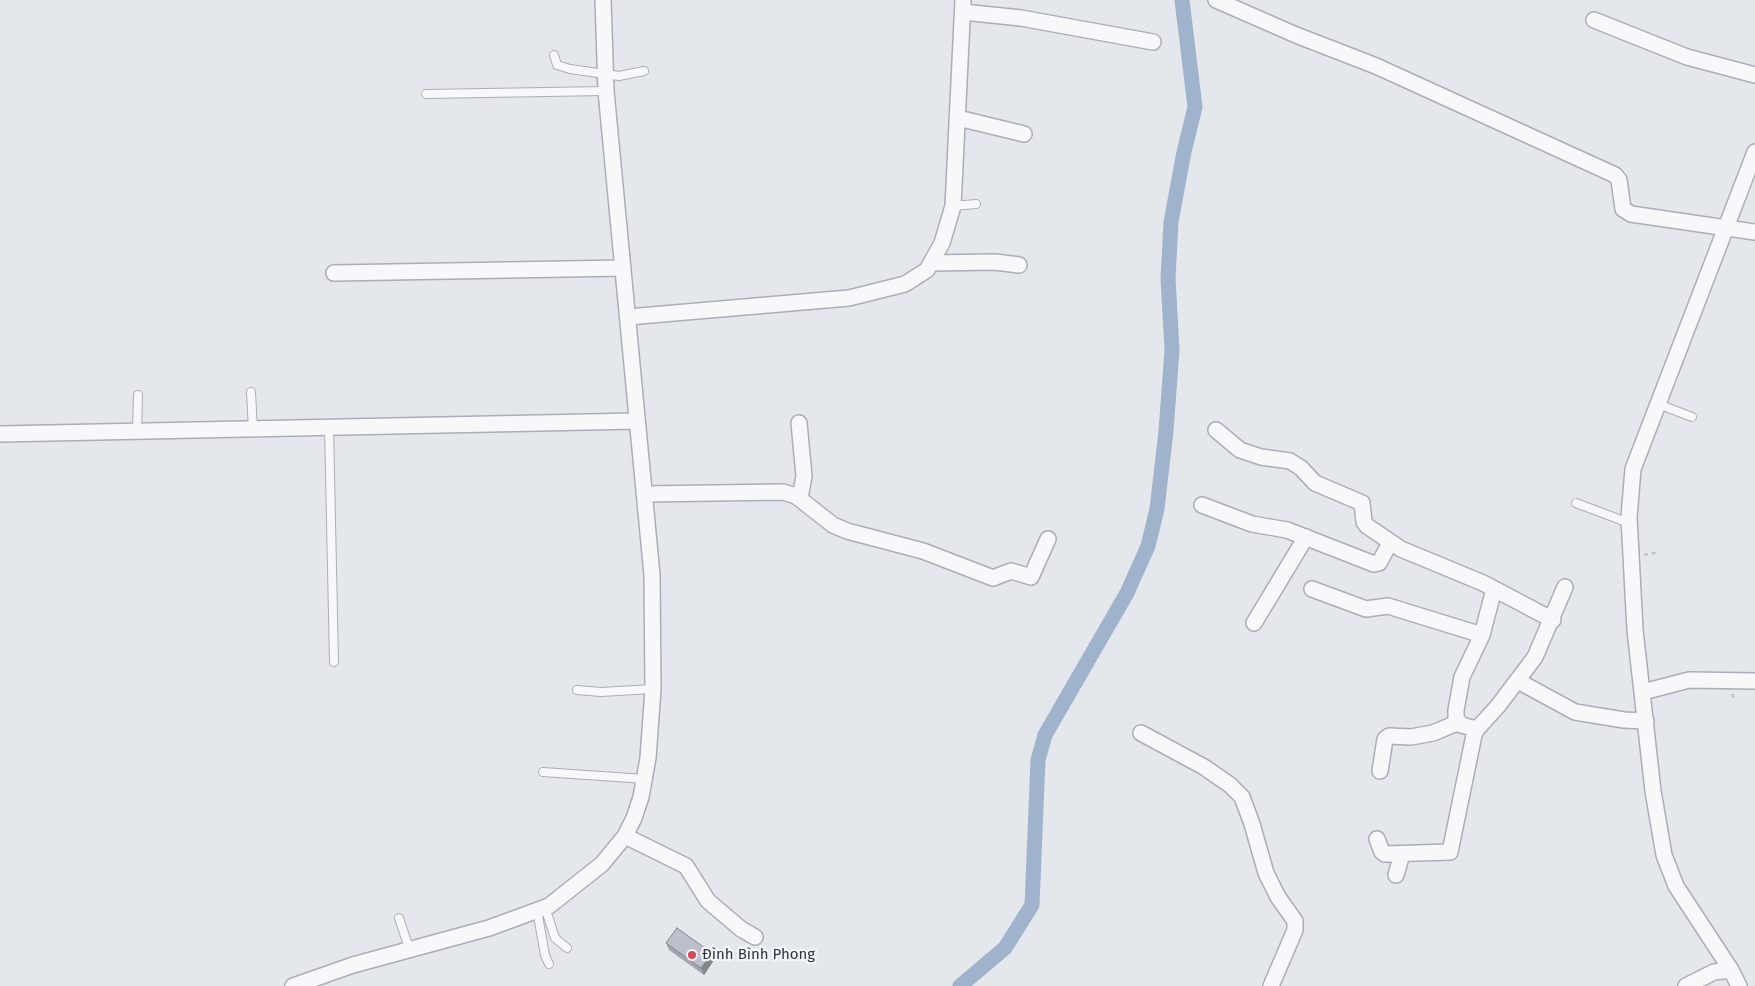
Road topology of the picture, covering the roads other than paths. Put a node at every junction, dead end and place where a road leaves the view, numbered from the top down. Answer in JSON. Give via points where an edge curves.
{"nodes":[{"id":1,"x":603,"y":0,"type":"edge"},
{"id":2,"x":1216,"y":0,"type":"edge"},
{"id":3,"x":963,"y":6,"type":"edge"},
{"id":4,"x":1594,"y":20,"type":"dead end"},
{"id":5,"x":1153,"y":42,"type":"dead end"},
{"id":6,"x":554,"y":55,"type":"dead end"},
{"id":7,"x":644,"y":71,"type":"dead end"},
{"id":8,"x":605,"y":73,"type":"junction"},
{"id":9,"x":1755,"y":75,"type":"edge"},
{"id":10,"x":606,"y":91,"type":"junction"},
{"id":11,"x":426,"y":94,"type":"dead end"},
{"id":12,"x":958,"y":118,"type":"junction"},
{"id":13,"x":1024,"y":134,"type":"dead end"},
{"id":14,"x":1755,"y":152,"type":"edge"},
{"id":15,"x":976,"y":204,"type":"dead end"},
{"id":16,"x":953,"y":206,"type":"junction"},
{"id":17,"x":1726,"y":228,"type":"junction"},
{"id":18,"x":1755,"y":232,"type":"edge"},
{"id":19,"x":931,"y":263,"type":"junction"},
{"id":20,"x":1019,"y":265,"type":"dead end"},
{"id":21,"x":623,"y":268,"type":"junction"},
{"id":22,"x":334,"y":273,"type":"dead end"},
{"id":23,"x":628,"y":317,"type":"junction"},
{"id":24,"x":251,"y":392,"type":"dead end"},
{"id":25,"x":138,"y":395,"type":"dead end"},
{"id":26,"x":1658,"y":404,"type":"junction"},
{"id":27,"x":1692,"y":417,"type":"dead end"},
{"id":28,"x":636,"y":422,"type":"junction"},
{"id":29,"x":799,"y":423,"type":"dead end"},
{"id":30,"x":329,"y":427,"type":"junction"},
{"id":31,"x":253,"y":430,"type":"junction"},
{"id":32,"x":1216,"y":430,"type":"dead end"},
{"id":33,"x":137,"y":431,"type":"junction"},
{"id":34,"x":0,"y":434,"type":"edge"},
{"id":35,"x":644,"y":494,"type":"junction"},
{"id":36,"x":800,"y":498,"type":"junction"},
{"id":37,"x":1576,"y":502,"type":"dead end"},
{"id":38,"x":1202,"y":505,"type":"dead end"},
{"id":39,"x":1629,"y":523,"type":"junction"},
{"id":40,"x":1306,"y":537,"type":"junction"},
{"id":41,"x":1048,"y":540,"type":"dead end"},
{"id":42,"x":1390,"y":543,"type":"junction"},
{"id":43,"x":1565,"y":587,"type":"dead end"},
{"id":44,"x":1312,"y":589,"type":"dead end"},
{"id":45,"x":1494,"y":589,"type":"junction"},
{"id":46,"x":1553,"y":620,"type":"junction"},
{"id":47,"x":1254,"y":623,"type":"dead end"},
{"id":48,"x":1482,"y":635,"type":"junction"},
{"id":49,"x":334,"y":662,"type":"dead end"},
{"id":50,"x":1518,"y":681,"type":"junction"},
{"id":51,"x":1755,"y":681,"type":"edge"},
{"id":52,"x":653,"y":689,"type":"junction"},
{"id":53,"x":577,"y":690,"type":"dead end"},
{"id":54,"x":1643,"y":692,"type":"junction"},
{"id":55,"x":1646,"y":721,"type":"junction"},
{"id":56,"x":1459,"y":722,"type":"junction"},
{"id":57,"x":1477,"y":729,"type":"junction"},
{"id":58,"x":1141,"y":733,"type":"dead end"},
{"id":59,"x":1380,"y":771,"type":"dead end"},
{"id":60,"x":543,"y":772,"type":"dead end"},
{"id":61,"x":644,"y":780,"type":"junction"},
{"id":62,"x":625,"y":836,"type":"junction"},
{"id":63,"x":1378,"y":839,"type":"dead end"},
{"id":64,"x":1402,"y":854,"type":"junction"},
{"id":65,"x":1396,"y":874,"type":"dead end"},
{"id":66,"x":540,"y":909,"type":"junction"},
{"id":67,"x":399,"y":918,"type":"dead end"},
{"id":68,"x":755,"y":936,"type":"dead end"},
{"id":69,"x":567,"y":948,"type":"dead end"},
{"id":70,"x":410,"y":950,"type":"junction"},
{"id":71,"x":549,"y":964,"type":"dead end"},
{"id":72,"x":1731,"y":970,"type":"junction"},
{"id":73,"x":293,"y":986,"type":"edge"},
{"id":74,"x":1272,"y":986,"type":"edge"},
{"id":75,"x":1686,"y":986,"type":"edge"},
{"id":76,"x":1739,"y":986,"type":"edge"}],
"edges":[{"from":1,"to":8,"type":"street"},
{"from":2,"to":17,"type":"street","via":[[1376,66],[1615,175],[1619,180],[1623,209],[1630,214]]},
{"from":3,"to":5,"type":"street"},
{"from":3,"to":12,"type":"street"},
{"from":4,"to":9,"type":"street","via":[[1687,57]]},
{"from":6,"to":8,"type":"lane","via":[[555,62],[562,67]]},
{"from":7,"to":8,"type":"lane","via":[[623,76]]},
{"from":8,"to":10,"type":"street"},
{"from":10,"to":11,"type":"lane"},
{"from":10,"to":21,"type":"street"},
{"from":12,"to":13,"type":"street"},
{"from":12,"to":16,"type":"street"},
{"from":14,"to":17,"type":"street"},
{"from":15,"to":16,"type":"lane"},
{"from":16,"to":19,"type":"street","via":[[942,243]]},
{"from":17,"to":18,"type":"street"},
{"from":17,"to":26,"type":"street"},
{"from":19,"to":20,"type":"street"},
{"from":19,"to":23,"type":"street","via":[[927,270],[905,284],[849,298]]},
{"from":21,"to":22,"type":"street"},
{"from":21,"to":23,"type":"street"},
{"from":23,"to":28,"type":"street"},
{"from":24,"to":31,"type":"lane"},
{"from":25,"to":33,"type":"lane"},
{"from":26,"to":27,"type":"lane"},
{"from":26,"to":39,"type":"street","via":[[1633,468]]},
{"from":28,"to":30,"type":"street"},
{"from":28,"to":35,"type":"street"},
{"from":29,"to":36,"type":"street","via":[[804,476]]},
{"from":30,"to":31,"type":"street"},
{"from":30,"to":49,"type":"lane"},
{"from":31,"to":33,"type":"street"},
{"from":32,"to":42,"type":"street","via":[[1240,450],[1290,462],[1315,483],[1362,503],[1364,522]]},
{"from":33,"to":34,"type":"street"},
{"from":35,"to":36,"type":"street","via":[[783,492]]},
{"from":35,"to":52,"type":"street","via":[[652,575]]},
{"from":36,"to":41,"type":"street","via":[[832,525],[923,551],[993,578],[1006,571],[1031,577]]},
{"from":37,"to":39,"type":"lane"},
{"from":38,"to":40,"type":"street","via":[[1252,524],[1288,530]]},
{"from":39,"to":54,"type":"street","via":[[1635,630]]},
{"from":40,"to":42,"type":"street","via":[[1377,564]]},
{"from":40,"to":47,"type":"street"},
{"from":42,"to":45,"type":"street"},
{"from":43,"to":46,"type":"street"},
{"from":44,"to":48,"type":"street","via":[[1366,609],[1388,606]]},
{"from":45,"to":46,"type":"street"},
{"from":45,"to":48,"type":"street"},
{"from":46,"to":50,"type":"street","via":[[1535,657]]},
{"from":48,"to":56,"type":"street","via":[[1460,685],[1456,710]]},
{"from":50,"to":55,"type":"street","via":[[1575,712]]},
{"from":50,"to":57,"type":"street"},
{"from":51,"to":54,"type":"street","via":[[1689,680]]},
{"from":52,"to":53,"type":"lane"},
{"from":52,"to":61,"type":"street"},
{"from":54,"to":55,"type":"street"},
{"from":55,"to":72,"type":"street","via":[[1664,855],[1676,886]]},
{"from":56,"to":57,"type":"street"},
{"from":56,"to":59,"type":"street","via":[[1432,734],[1389,736],[1385,739]]},
{"from":57,"to":64,"type":"street","via":[[1450,852]]},
{"from":58,"to":74,"type":"street","via":[[1204,767],[1242,797],[1266,873],[1295,921],[1295,930]]},
{"from":60,"to":61,"type":"lane"},
{"from":61,"to":62,"type":"street","via":[[634,818]]},
{"from":62,"to":66,"type":"street","via":[[602,864],[580,883]]},
{"from":62,"to":68,"type":"street","via":[[686,866],[708,901],[741,929]]},
{"from":63,"to":64,"type":"street","via":[[1385,854]]},
{"from":64,"to":65,"type":"street"},
{"from":66,"to":69,"type":"lane","via":[[555,938]]},
{"from":66,"to":70,"type":"street","via":[[489,928]]},
{"from":66,"to":71,"type":"lane"},
{"from":67,"to":70,"type":"lane"},
{"from":70,"to":73,"type":"street","via":[[352,965]]},
{"from":72,"to":75,"type":"street","via":[[1714,972]]},
{"from":72,"to":76,"type":"street"}]}
